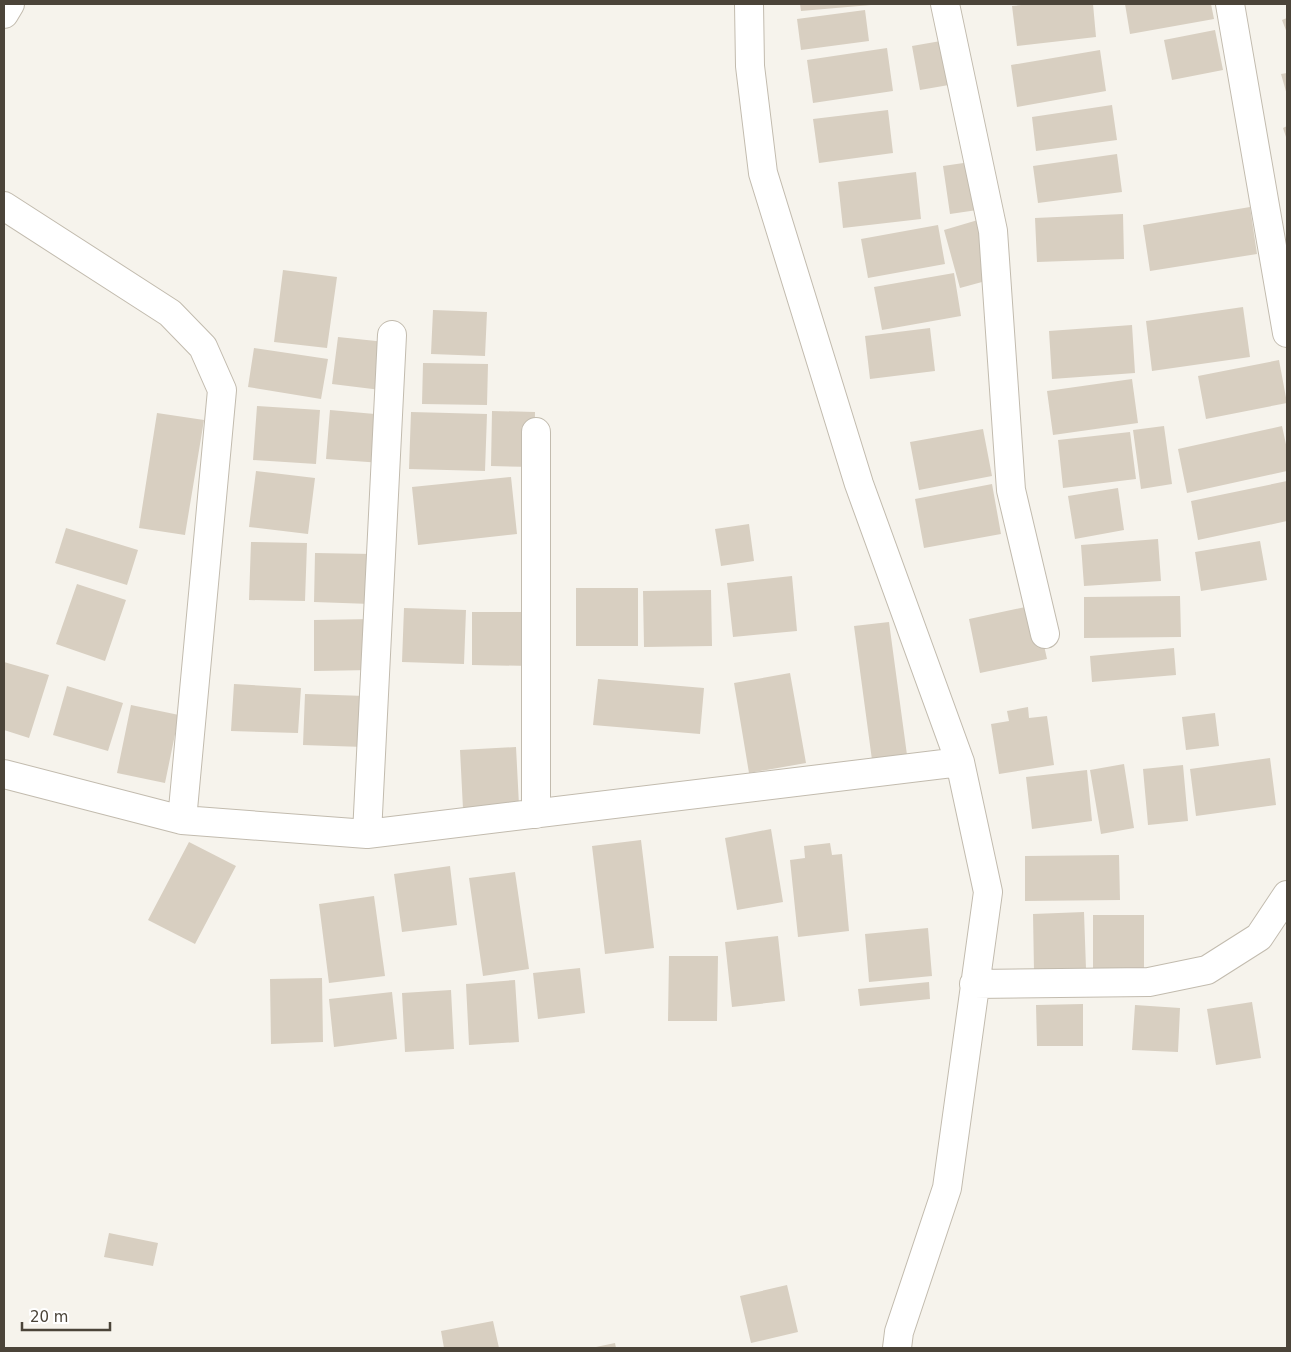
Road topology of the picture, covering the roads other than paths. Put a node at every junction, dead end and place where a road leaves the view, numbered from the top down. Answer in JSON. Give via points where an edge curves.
{"nodes":[{"id":1,"x":10,"y":4,"type":"edge"},
{"id":2,"x":749,"y":4,"type":"edge"},
{"id":3,"x":945,"y":4,"type":"edge"},
{"id":4,"x":1230,"y":4,"type":"edge"},
{"id":5,"x":4,"y":14,"type":"edge"},
{"id":6,"x":4,"y":206,"type":"edge"},
{"id":7,"x":1287,"y":333,"type":"edge"},
{"id":8,"x":392,"y":335,"type":"dead end"},
{"id":9,"x":536,"y":432,"type":"dead end"},
{"id":10,"x":1045,"y":634,"type":"dead end"},
{"id":11,"x":960,"y":762,"type":"junction"},
{"id":12,"x":4,"y":774,"type":"edge"},
{"id":13,"x":536,"y":814,"type":"junction"},
{"id":14,"x":182,"y":820,"type":"junction"},
{"id":15,"x":367,"y":834,"type":"junction"},
{"id":16,"x":1287,"y":894,"type":"edge"},
{"id":17,"x":974,"y":984,"type":"junction"},
{"id":18,"x":897,"y":1348,"type":"edge"}],
"edges":[{"from":1,"to":5,"type":"street"},
{"from":2,"to":11,"type":"street","via":[[750,66],[763,173],[858,484]]},
{"from":3,"to":10,"type":"street","via":[[993,232],[1011,490]]},
{"from":4,"to":7,"type":"street"},
{"from":6,"to":14,"type":"street","via":[[170,313],[203,347],[222,390]]},
{"from":8,"to":15,"type":"street"},
{"from":9,"to":13,"type":"street"},
{"from":11,"to":13,"type":"street"},
{"from":11,"to":17,"type":"street","via":[[988,892]]},
{"from":12,"to":14,"type":"street"},
{"from":13,"to":15,"type":"street"},
{"from":14,"to":15,"type":"street"},
{"from":16,"to":17,"type":"street","via":[[1259,937],[1207,970],[1149,982]]},
{"from":17,"to":18,"type":"street","via":[[947,1188],[899,1332]]}]}
